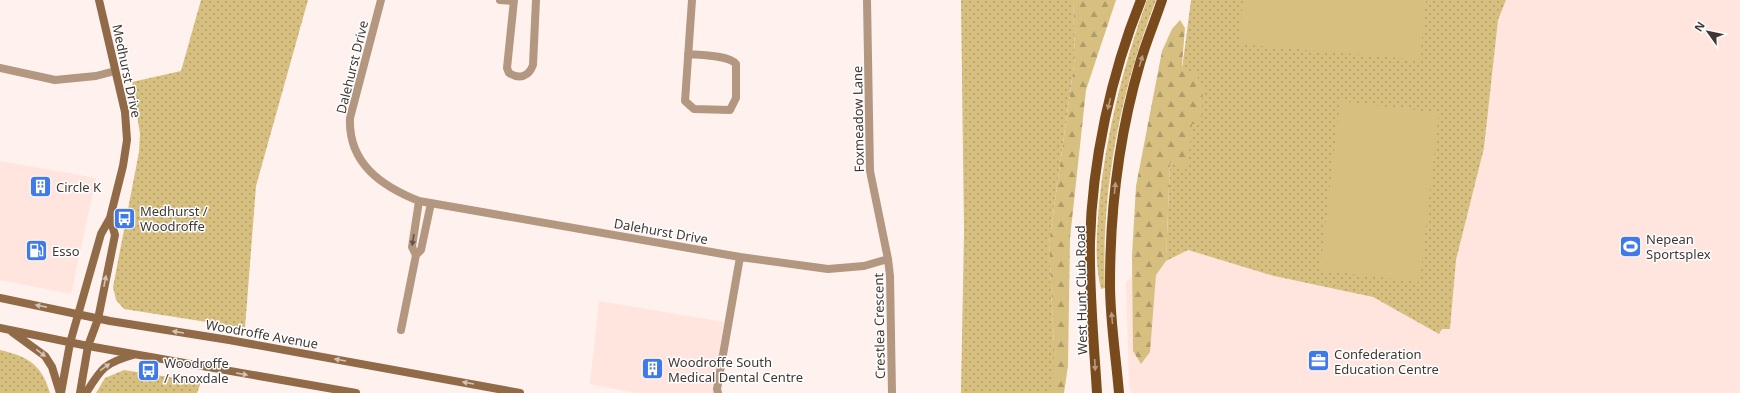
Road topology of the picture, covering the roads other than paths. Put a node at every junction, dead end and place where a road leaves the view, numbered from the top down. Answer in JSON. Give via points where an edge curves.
{"nodes":[{"id":1,"x":99,"y":0,"type":"edge"},
{"id":2,"x":381,"y":0,"type":"edge"},
{"id":3,"x":500,"y":0,"type":"edge"},
{"id":4,"x":536,"y":0,"type":"edge"},
{"id":5,"x":692,"y":0,"type":"edge"},
{"id":6,"x":867,"y":0,"type":"edge"},
{"id":7,"x":1141,"y":0,"type":"edge"},
{"id":8,"x":1162,"y":0,"type":"edge"},
{"id":9,"x":513,"y":1,"type":"edge"},
{"id":10,"x":688,"y":54,"type":"junction"},
{"id":11,"x":0,"y":68,"type":"edge"},
{"id":12,"x":115,"y":72,"type":"junction"},
{"id":13,"x":420,"y":201,"type":"junction"},
{"id":14,"x":431,"y":203,"type":"junction"},
{"id":15,"x":110,"y":218,"type":"junction"},
{"id":16,"x":416,"y":256,"type":"junction"},
{"id":17,"x":740,"y":257,"type":"junction"},
{"id":18,"x":888,"y":259,"type":"junction"},
{"id":19,"x":0,"y":298,"type":"edge"},
{"id":20,"x":79,"y":315,"type":"junction"},
{"id":21,"x":98,"y":319,"type":"junction"},
{"id":22,"x":0,"y":328,"type":"edge"},
{"id":23,"x":9,"y":330,"type":"junction"},
{"id":24,"x":401,"y":330,"type":"dead end"},
{"id":25,"x":70,"y":343,"type":"junction"},
{"id":26,"x":88,"y":346,"type":"junction"},
{"id":27,"x":135,"y":354,"type":"junction"},
{"id":28,"x":61,"y":393,"type":"edge"},
{"id":29,"x":80,"y":393,"type":"edge"},
{"id":30,"x":86,"y":393,"type":"edge"},
{"id":31,"x":356,"y":393,"type":"edge"},
{"id":32,"x":520,"y":393,"type":"edge"},
{"id":33,"x":718,"y":393,"type":"edge"},
{"id":34,"x":892,"y":393,"type":"edge"},
{"id":35,"x":1097,"y":393,"type":"edge"},
{"id":36,"x":1119,"y":393,"type":"edge"}],
"edges":[{"from":1,"to":12,"type":"main road","name":"Medhurst Drive"},
{"from":2,"to":13,"type":"street","name":"Dalehurst Drive","via":[[350,118],[349,134],[361,162],[380,180],[401,194]]},
{"from":3,"to":9,"type":"street"},
{"from":4,"to":9,"type":"street","via":[[533,65],[524,76],[509,73],[507,68]]},
{"from":5,"to":10,"type":"street"},
{"from":6,"to":18,"type":"street","name":"Foxmeadow Lane","via":[[870,171]]},
{"from":7,"to":35,"type":"main road","name":"West Hunt Club Road","one_way":true,"via":[[1117,71],[1105,120],[1096,177],[1090,242]]},
{"from":36,"to":8,"type":"main road","one_way":true,"via":[[1110,285],[1114,194],[1140,62]]},
{"from":10,"to":10,"type":"street","via":[[685,101],[694,109],[730,110],[736,98],[736,64],[733,60],[724,58]]},
{"from":11,"to":12,"type":"street","via":[[55,80]]},
{"from":12,"to":15,"type":"main road","name":"Medhurst Drive","via":[[125,112],[127,140]]},
{"from":13,"to":14,"type":"street","name":"Dalehurst Drive"},
{"from":13,"to":16,"type":"street","one_way":true,"via":[[412,247]]},
{"from":14,"to":16,"type":"street","via":[[421,250]]},
{"from":14,"to":17,"type":"street","name":"Dalehurst Drive"},
{"from":15,"to":20,"type":"main road","name":"Medhurst Drive","via":[[101,234]]},
{"from":21,"to":15,"type":"main road","name":"Medhurst Drive","one_way":true,"via":[[114,235]]},
{"from":16,"to":24,"type":"street"},
{"from":17,"to":18,"type":"street","name":"Dalehurst Drive","via":[[828,269],[864,266]]},
{"from":17,"to":33,"type":"street"},
{"from":18,"to":34,"type":"street","name":"Crestlea Crescent"},
{"from":20,"to":19,"type":"main road","name":"Woodroffe Avenue","one_way":true},
{"from":20,"to":21,"type":"main road","name":"Woodroffe Avenue"},
{"from":20,"to":25,"type":"main road","name":"Medhurst Drive"},
{"from":21,"to":26,"type":"main road","name":"Medhurst Drive"},
{"from":32,"to":21,"type":"main road","name":"Woodroffe Avenue","one_way":true},
{"from":22,"to":23,"type":"main road"},
{"from":23,"to":25,"type":"main road"},
{"from":23,"to":28,"type":"main road","one_way":true,"via":[[45,356],[52,367]]},
{"from":25,"to":26,"type":"main road"},
{"from":25,"to":28,"type":"main road","name":"Medhurst Drive"},
{"from":26,"to":27,"type":"main road"},
{"from":26,"to":29,"type":"main road","name":"Medhurst Drive"},
{"from":30,"to":27,"type":"main road","one_way":true,"via":[[100,370],[109,363]]},
{"from":27,"to":31,"type":"main road","one_way":true}]}
